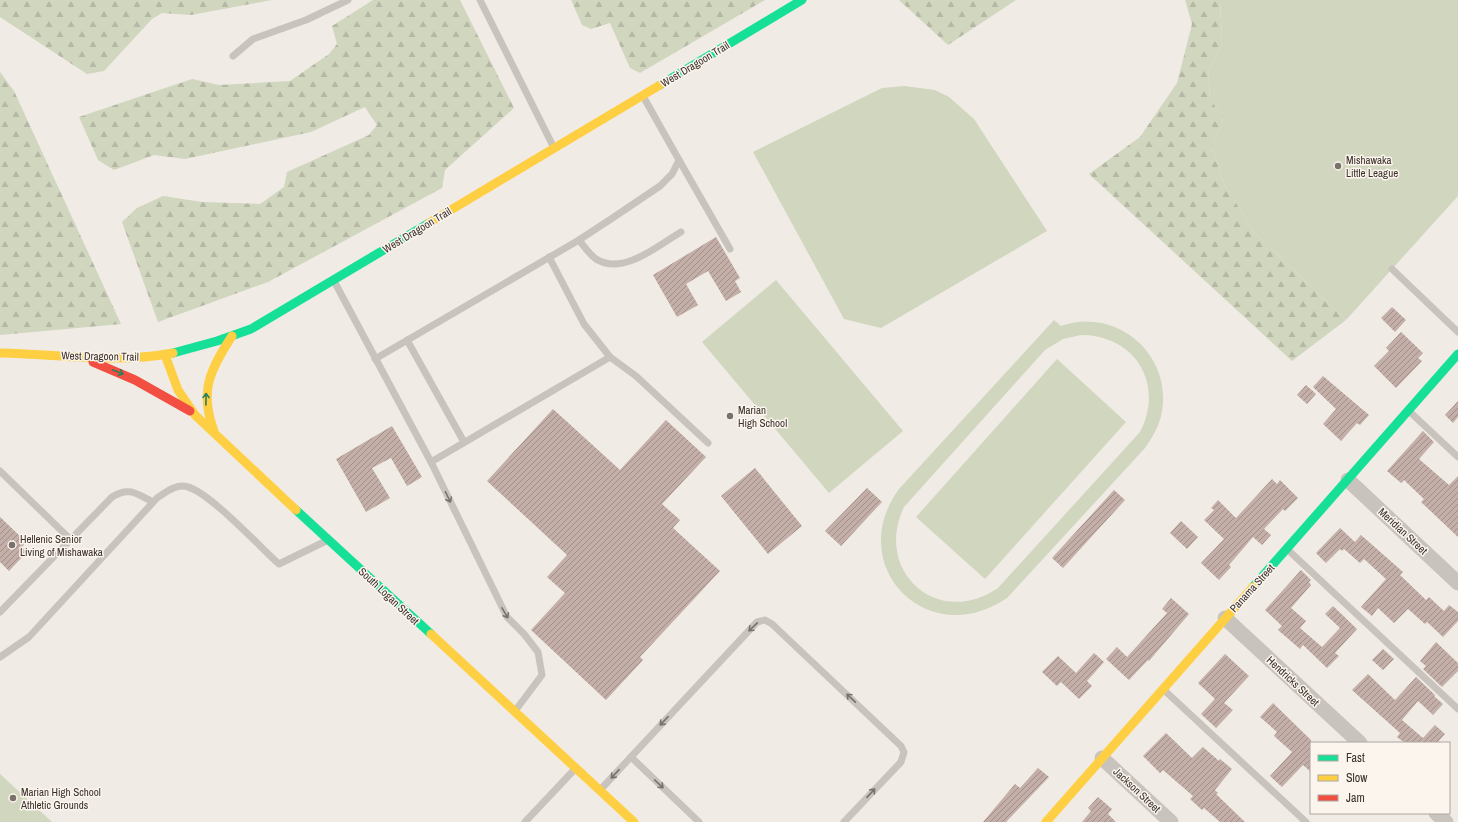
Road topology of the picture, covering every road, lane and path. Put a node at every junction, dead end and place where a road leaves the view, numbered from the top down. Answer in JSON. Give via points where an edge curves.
{"nodes":[{"id":1,"x":348,"y":0,"type":"edge"},
{"id":2,"x":480,"y":0,"type":"edge"},
{"id":3,"x":802,"y":0,"type":"edge"},
{"id":4,"x":233,"y":56,"type":"dead end"},
{"id":5,"x":643,"y":95,"type":"junction"},
{"id":6,"x":554,"y":148,"type":"junction"},
{"id":7,"x":679,"y":160,"type":"junction"},
{"id":8,"x":680,"y":232,"type":"dead end"},
{"id":9,"x":579,"y":240,"type":"junction"},
{"id":10,"x":730,"y":249,"type":"dead end"},
{"id":11,"x":549,"y":257,"type":"junction"},
{"id":12,"x":1392,"y":270,"type":"dead end"},
{"id":13,"x":334,"y":280,"type":"junction"},
{"id":14,"x":1458,"y":332,"type":"edge"},
{"id":15,"x":232,"y":336,"type":"junction"},
{"id":16,"x":407,"y":340,"type":"junction"},
{"id":17,"x":0,"y":353,"type":"edge"},
{"id":18,"x":1458,"y":354,"type":"edge"},
{"id":19,"x":165,"y":355,"type":"junction"},
{"id":20,"x":610,"y":357,"type":"junction"},
{"id":21,"x":82,"y":358,"type":"junction"},
{"id":22,"x":375,"y":359,"type":"junction"},
{"id":23,"x":1408,"y":410,"type":"junction"},
{"id":24,"x":192,"y":412,"type":"junction"},
{"id":25,"x":216,"y":436,"type":"junction"},
{"id":26,"x":464,"y":442,"type":"junction"},
{"id":27,"x":708,"y":444,"type":"dead end"},
{"id":28,"x":1458,"y":456,"type":"edge"},
{"id":29,"x":431,"y":462,"type":"junction"},
{"id":30,"x":0,"y":471,"type":"edge"},
{"id":31,"x":1348,"y":480,"type":"junction"},
{"id":32,"x":153,"y":502,"type":"junction"},
{"id":33,"x":70,"y":540,"type":"junction"},
{"id":34,"x":328,"y":540,"type":"junction"},
{"id":35,"x":1287,"y":549,"type":"junction"},
{"id":36,"x":1458,"y":583,"type":"edge"},
{"id":37,"x":0,"y":612,"type":"edge"},
{"id":38,"x":1225,"y":618,"type":"junction"},
{"id":39,"x":0,"y":657,"type":"edge"},
{"id":40,"x":1162,"y":689,"type":"junction"},
{"id":41,"x":1458,"y":709,"type":"edge"},
{"id":42,"x":515,"y":712,"type":"junction"},
{"id":43,"x":1359,"y":742,"type":"edge"},
{"id":44,"x":631,"y":757,"type":"junction"},
{"id":45,"x":1102,"y":758,"type":"junction"},
{"id":46,"x":576,"y":768,"type":"junction"},
{"id":47,"x":600,"y":790,"type":"junction"},
{"id":48,"x":1437,"y":814,"type":"edge"},
{"id":49,"x":525,"y":822,"type":"edge"},
{"id":50,"x":634,"y":822,"type":"edge"},
{"id":51,"x":699,"y":822,"type":"edge"},
{"id":52,"x":844,"y":822,"type":"edge"},
{"id":53,"x":1046,"y":822,"type":"edge"},
{"id":54,"x":1171,"y":822,"type":"edge"},
{"id":55,"x":1306,"y":822,"type":"edge"},
{"id":56,"x":1446,"y":822,"type":"edge"}],
"edges":[{"from":1,"to":4,"type":"lane","via":[[306,20],[253,38]]},
{"from":2,"to":6,"type":"lane"},
{"from":3,"to":5,"type":"street","name":"West Dragoon Trail"},
{"from":5,"to":6,"type":"street","name":"West Dragoon Trail"},
{"from":5,"to":7,"type":"lane"},
{"from":6,"to":13,"type":"street","name":"West Dragoon Trail"},
{"from":7,"to":9,"type":"lane","via":[[672,174],[660,186]]},
{"from":7,"to":10,"type":"lane"},
{"from":8,"to":9,"type":"lane","via":[[628,263],[616,265],[595,258]]},
{"from":9,"to":11,"type":"lane"},
{"from":11,"to":16,"type":"lane"},
{"from":11,"to":20,"type":"lane","via":[[584,324]]},
{"from":12,"to":14,"type":"lane"},
{"from":13,"to":15,"type":"street","name":"West Dragoon Trail","via":[[251,329]]},
{"from":13,"to":22,"type":"lane"},
{"from":15,"to":19,"type":"street","name":"West Dragoon Trail"},
{"from":25,"to":15,"type":"street","one_way":true,"via":[[207,417],[206,388],[210,372]]},
{"from":16,"to":22,"type":"lane"},
{"from":16,"to":26,"type":"lane"},
{"from":17,"to":21,"type":"street","name":"West Dragoon Trail"},
{"from":18,"to":23,"type":"street","name":"Panama Street"},
{"from":19,"to":21,"type":"street","name":"West Dragoon Trail","via":[[112,359]]},
{"from":19,"to":24,"type":"street","name":"South Logan Street","via":[[174,379]]},
{"from":20,"to":26,"type":"lane"},
{"from":20,"to":27,"type":"lane","via":[[636,376]]},
{"from":21,"to":24,"type":"street","one_way":true,"via":[[136,380]]},
{"from":22,"to":29,"type":"lane"},
{"from":23,"to":28,"type":"lane"},
{"from":23,"to":31,"type":"street","name":"Panama Street"},
{"from":24,"to":25,"type":"street","name":"South Logan Street"},
{"from":25,"to":34,"type":"street","name":"South Logan Street"},
{"from":26,"to":29,"type":"lane"},
{"from":29,"to":42,"type":"lane","one_way":true,"via":[[507,617],[538,652],[542,675]]},
{"from":30,"to":33,"type":"lane"},
{"from":31,"to":35,"type":"street","name":"Panama Street"},
{"from":31,"to":36,"type":"street","name":"Meridian Street"},
{"from":32,"to":33,"type":"lane","via":[[130,491],[120,492]]},
{"from":32,"to":34,"type":"lane","via":[[170,488],[187,486],[203,493],[278,564]]},
{"from":32,"to":39,"type":"lane","via":[[29,637]]},
{"from":33,"to":37,"type":"lane"},
{"from":34,"to":42,"type":"street","name":"South Logan Street"},
{"from":35,"to":38,"type":"street","name":"Panama Street"},
{"from":35,"to":41,"type":"lane"},
{"from":38,"to":40,"type":"street","name":"Panama Street"},
{"from":38,"to":43,"type":"street","name":"Hendricks Street"},
{"from":40,"to":45,"type":"street","name":"Panama Street"},
{"from":40,"to":55,"type":"lane"},
{"from":42,"to":46,"type":"street","name":"South Logan Street"},
{"from":44,"to":47,"type":"lane","one_way":true},
{"from":44,"to":51,"type":"lane","one_way":true},
{"from":52,"to":44,"type":"lane","one_way":true,"via":[[901,762],[904,752],[896,741],[772,624],[764,620],[757,622]]},
{"from":45,"to":53,"type":"street","name":"Panama Street"},
{"from":45,"to":54,"type":"street","name":"Jackson Street"},
{"from":46,"to":47,"type":"street","name":"South Logan Street"},
{"from":46,"to":49,"type":"lane"},
{"from":47,"to":50,"type":"street","name":"South Logan Street"},
{"from":48,"to":56,"type":"street"}]}
